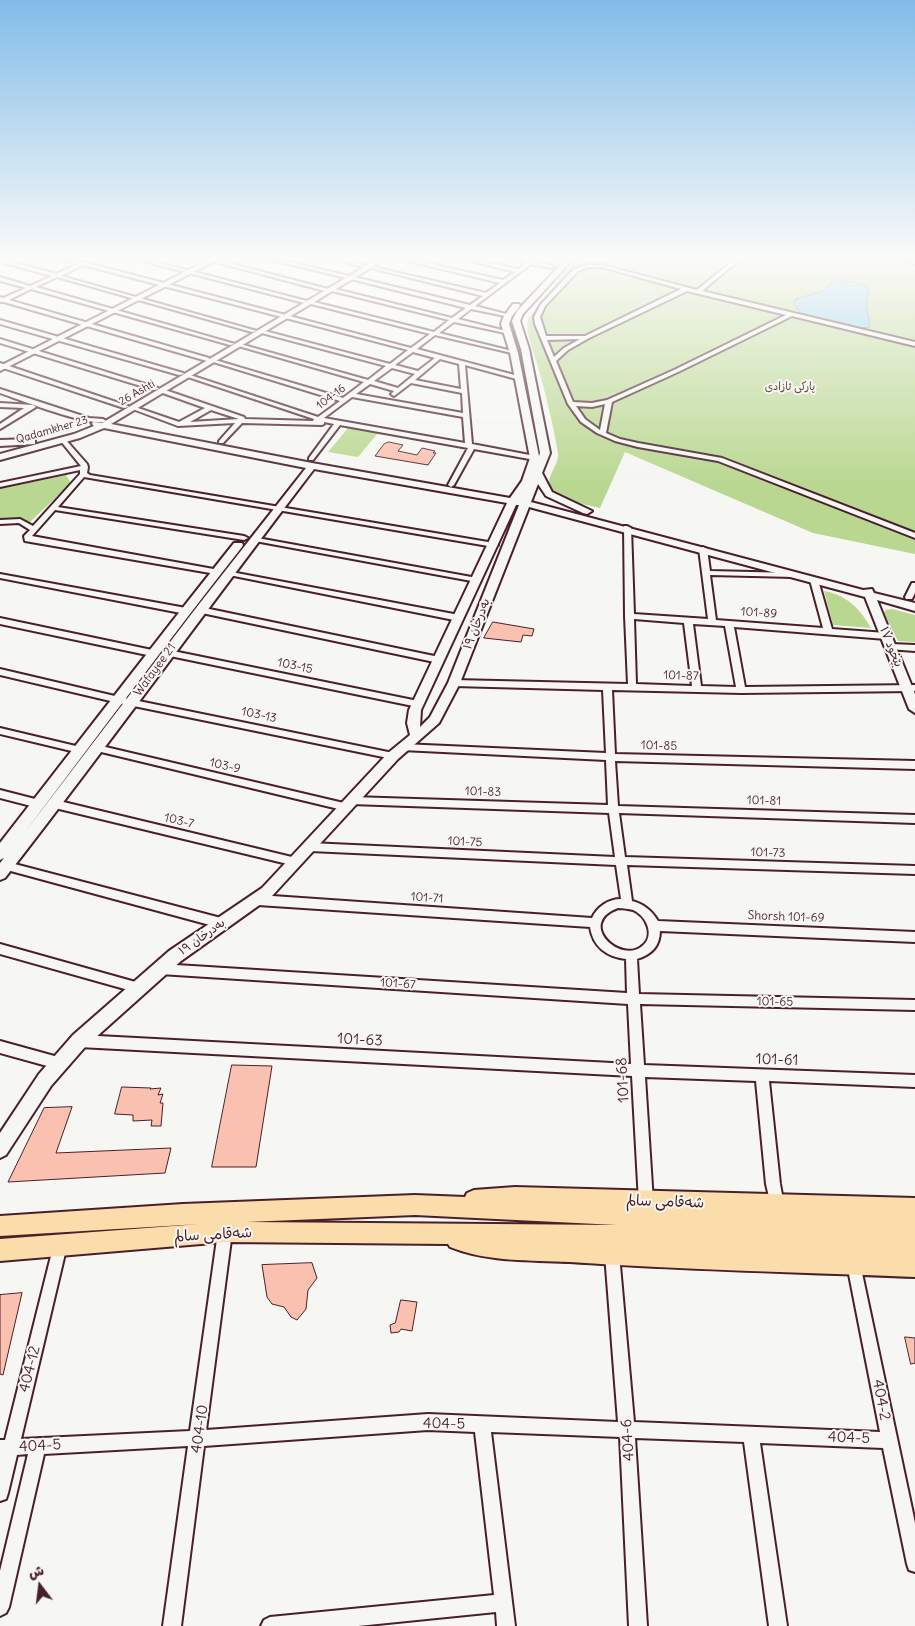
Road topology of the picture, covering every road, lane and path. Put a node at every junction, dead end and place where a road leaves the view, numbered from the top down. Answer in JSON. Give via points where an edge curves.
{"nodes":[{"id":1,"x":47,"y":336,"type":"edge"},
{"id":2,"x":64,"y":336,"type":"edge"},
{"id":3,"x":128,"y":336,"type":"edge"},
{"id":4,"x":203,"y":336,"type":"edge"},
{"id":5,"x":250,"y":336,"type":"edge"},
{"id":6,"x":276,"y":336,"type":"edge"},
{"id":7,"x":358,"y":336,"type":"edge"},
{"id":8,"x":431,"y":336,"type":"edge"},
{"id":9,"x":441,"y":336,"type":"edge"},
{"id":10,"x":509,"y":336,"type":"edge"},
{"id":11,"x":521,"y":336,"type":"edge"},
{"id":12,"x":747,"y":336,"type":"edge"},
{"id":13,"x":880,"y":336,"type":"edge"},
{"id":14,"x":587,"y":337,"type":"joint"},
{"id":15,"x":544,"y":338,"type":"joint"},
{"id":16,"x":58,"y":339,"type":"junction"},
{"id":17,"x":0,"y":341,"type":"edge"},
{"id":18,"x":915,"y":344,"type":"edge"},
{"id":19,"x":235,"y":345,"type":"junction"},
{"id":20,"x":412,"y":350,"type":"junction"},
{"id":21,"x":34,"y":352,"type":"junction"},
{"id":22,"x":514,"y":354,"type":"junction"},
{"id":23,"x":439,"y":357,"type":"junction"},
{"id":24,"x":210,"y":360,"type":"junction"},
{"id":25,"x":554,"y":361,"type":"junction"},
{"id":26,"x":462,"y":362,"type":"junction"},
{"id":27,"x":390,"y":366,"type":"junction"},
{"id":28,"x":1,"y":367,"type":"edge"},
{"id":29,"x":419,"y":373,"type":"junction"},
{"id":30,"x":185,"y":375,"type":"junction"},
{"id":31,"x":520,"y":378,"type":"junction"},
{"id":32,"x":410,"y":381,"type":"junction"},
{"id":33,"x":368,"y":382,"type":"junction"},
{"id":34,"x":159,"y":390,"type":"junction"},
{"id":35,"x":398,"y":390,"type":"junction"},
{"id":36,"x":0,"y":391,"type":"edge"},
{"id":37,"x":465,"y":392,"type":"junction"},
{"id":38,"x":351,"y":395,"type":"junction"},
{"id":39,"x":344,"y":400,"type":"junction"},
{"id":40,"x":385,"y":401,"type":"junction"},
{"id":41,"x":609,"y":401,"type":"junction"},
{"id":42,"x":571,"y":404,"type":"junction"},
{"id":43,"x":0,"y":405,"type":"edge"},
{"id":44,"x":30,"y":407,"type":"junction"},
{"id":45,"x":44,"y":407,"type":"junction"},
{"id":46,"x":209,"y":408,"type":"junction"},
{"id":47,"x":467,"y":416,"type":"junction"},
{"id":48,"x":133,"y":418,"type":"junction"},
{"id":49,"x":242,"y":420,"type":"junction"},
{"id":50,"x":319,"y":421,"type":"junction"},
{"id":51,"x":100,"y":423,"type":"junction"},
{"id":52,"x":338,"y":423,"type":"junction"},
{"id":53,"x":182,"y":424,"type":"junction"},
{"id":54,"x":0,"y":427,"type":"edge"},
{"id":55,"x":603,"y":433,"type":"junction"},
{"id":56,"x":77,"y":436,"type":"junction"},
{"id":57,"x":64,"y":440,"type":"junction"},
{"id":58,"x":221,"y":442,"type":"junction"},
{"id":59,"x":471,"y":446,"type":"junction"},
{"id":60,"x":0,"y":451,"type":"edge"},
{"id":61,"x":309,"y":463,"type":"junction"},
{"id":62,"x":536,"y":467,"type":"junction"},
{"id":63,"x":85,"y":471,"type":"junction"},
{"id":64,"x":0,"y":485,"type":"edge"},
{"id":65,"x":450,"y":485,"type":"junction"},
{"id":66,"x":488,"y":492,"type":"junction"},
{"id":67,"x":476,"y":496,"type":"junction"},
{"id":68,"x":522,"y":499,"type":"junction"},
{"id":69,"x":56,"y":507,"type":"junction"},
{"id":70,"x":274,"y":508,"type":"junction"},
{"id":71,"x":566,"y":513,"type":"junction"},
{"id":72,"x":508,"y":514,"type":"junction"},
{"id":73,"x":597,"y":514,"type":"junction"},
{"id":74,"x":0,"y":522,"type":"edge"},
{"id":75,"x":627,"y":528,"type":"junction"},
{"id":76,"x":34,"y":529,"type":"junction"},
{"id":77,"x":915,"y":536,"type":"edge"},
{"id":78,"x":512,"y":538,"type":"junction"},
{"id":79,"x":249,"y":539,"type":"junction"},
{"id":80,"x":494,"y":545,"type":"junction"},
{"id":81,"x":703,"y":549,"type":"junction"},
{"id":82,"x":222,"y":573,"type":"junction"},
{"id":83,"x":706,"y":574,"type":"junction"},
{"id":84,"x":799,"y":575,"type":"junction"},
{"id":85,"x":0,"y":576,"type":"edge"},
{"id":86,"x":477,"y":580,"type":"junction"},
{"id":87,"x":814,"y":580,"type":"junction"},
{"id":88,"x":915,"y":585,"type":"edge"},
{"id":89,"x":868,"y":590,"type":"junction"},
{"id":90,"x":912,"y":598,"type":"edge"},
{"id":91,"x":915,"y":607,"type":"edge"},
{"id":92,"x":200,"y":610,"type":"junction"},
{"id":93,"x":186,"y":611,"type":"junction"},
{"id":94,"x":629,"y":616,"type":"junction"},
{"id":95,"x":459,"y":618,"type":"junction"},
{"id":96,"x":688,"y":620,"type":"junction"},
{"id":97,"x":0,"y":621,"type":"edge"},
{"id":98,"x":712,"y":622,"type":"junction"},
{"id":99,"x":729,"y":624,"type":"junction"},
{"id":100,"x":828,"y":631,"type":"junction"},
{"id":101,"x":889,"y":641,"type":"junction"},
{"id":102,"x":915,"y":648,"type":"edge"},
{"id":103,"x":168,"y":652,"type":"junction"},
{"id":104,"x":152,"y":653,"type":"junction"},
{"id":105,"x":439,"y":660,"type":"junction"},
{"id":106,"x":0,"y":672,"type":"edge"},
{"id":107,"x":454,"y":683,"type":"junction"},
{"id":108,"x":607,"y":687,"type":"junction"},
{"id":109,"x":632,"y":687,"type":"junction"},
{"id":110,"x":911,"y":688,"type":"edge"},
{"id":111,"x":697,"y":689,"type":"junction"},
{"id":112,"x":741,"y":690,"type":"junction"},
{"id":113,"x":126,"y":701,"type":"junction"},
{"id":114,"x":418,"y":704,"type":"junction"},
{"id":115,"x":915,"y":709,"type":"edge"},
{"id":116,"x":0,"y":731,"type":"edge"},
{"id":117,"x":417,"y":736,"type":"junction"},
{"id":118,"x":97,"y":748,"type":"junction"},
{"id":119,"x":80,"y":750,"type":"junction"},
{"id":120,"x":397,"y":752,"type":"junction"},
{"id":121,"x":611,"y":757,"type":"junction"},
{"id":122,"x":915,"y":765,"type":"edge"},
{"id":123,"x":0,"y":794,"type":"edge"},
{"id":124,"x":39,"y":804,"type":"junction"},
{"id":125,"x":55,"y":804,"type":"junction"},
{"id":126,"x":349,"y":804,"type":"junction"},
{"id":127,"x":613,"y":809,"type":"junction"},
{"id":128,"x":915,"y":819,"type":"edge"},
{"id":129,"x":310,"y":847,"type":"junction"},
{"id":130,"x":0,"y":854,"type":"edge"},
{"id":131,"x":620,"y":861,"type":"junction"},
{"id":132,"x":296,"y":862,"type":"junction"},
{"id":133,"x":3,"y":870,"type":"edge"},
{"id":134,"x":915,"y":870,"type":"edge"},
{"id":135,"x":258,"y":900,"type":"junction"},
{"id":136,"x":627,"y":903,"type":"junction"},
{"id":137,"x":222,"y":923,"type":"junction"},
{"id":138,"x":595,"y":923,"type":"junction"},
{"id":139,"x":655,"y":926,"type":"junction"},
{"id":140,"x":915,"y":936,"type":"edge"},
{"id":141,"x":0,"y":949,"type":"edge"},
{"id":142,"x":632,"y":955,"type":"junction"},
{"id":143,"x":160,"y":969,"type":"junction"},
{"id":144,"x":139,"y":988,"type":"junction"},
{"id":145,"x":635,"y":999,"type":"junction"},
{"id":146,"x":915,"y":1005,"type":"edge"},
{"id":147,"x":79,"y":1041,"type":"junction"},
{"id":148,"x":0,"y":1047,"type":"edge"},
{"id":149,"x":58,"y":1063,"type":"junction"},
{"id":150,"x":638,"y":1070,"type":"junction"},
{"id":151,"x":762,"y":1076,"type":"junction"},
{"id":152,"x":915,"y":1081,"type":"edge"},
{"id":153,"x":0,"y":1149,"type":"edge"},
{"id":154,"x":646,"y":1202,"type":"junction"},
{"id":155,"x":415,"y":1205,"type":"junction"},
{"id":156,"x":776,"y":1205,"type":"junction"},
{"id":157,"x":915,"y":1208,"type":"edge"},
{"id":158,"x":0,"y":1226,"type":"edge"},
{"id":159,"x":915,"y":1228,"type":"edge"},
{"id":160,"x":225,"y":1232,"type":"junction"},
{"id":161,"x":426,"y":1234,"type":"junction"},
{"id":162,"x":60,"y":1245,"type":"junction"},
{"id":163,"x":915,"y":1248,"type":"edge"},
{"id":164,"x":0,"y":1250,"type":"edge"},
{"id":165,"x":612,"y":1254,"type":"junction"},
{"id":166,"x":854,"y":1264,"type":"junction"},
{"id":167,"x":915,"y":1266,"type":"edge"},
{"id":168,"x":482,"y":1424,"type":"junction"},
{"id":169,"x":627,"y":1430,"type":"junction"},
{"id":170,"x":751,"y":1435,"type":"junction"},
{"id":171,"x":199,"y":1438,"type":"junction"},
{"id":172,"x":889,"y":1440,"type":"junction"},
{"id":173,"x":38,"y":1446,"type":"junction"},
{"id":174,"x":5,"y":1448,"type":"edge"},
{"id":175,"x":0,"y":1493,"type":"edge"},
{"id":176,"x":915,"y":1564,"type":"edge"},
{"id":177,"x":503,"y":1603,"type":"junction"},
{"id":178,"x":0,"y":1607,"type":"edge"},
{"id":179,"x":172,"y":1626,"type":"edge"},
{"id":180,"x":270,"y":1626,"type":"edge"},
{"id":181,"x":506,"y":1626,"type":"edge"},
{"id":182,"x":638,"y":1626,"type":"edge"},
{"id":183,"x":778,"y":1626,"type":"edge"}],
"edges":[{"from":1,"to":16,"type":"street"},
{"from":2,"to":16,"type":"main road"},
{"from":3,"to":24,"type":"street"},
{"from":4,"to":19,"type":"street"},
{"from":5,"to":19,"type":"main road","name":"26 Ashti"},
{"from":6,"to":27,"type":"street"},
{"from":7,"to":20,"type":"street"},
{"from":8,"to":20,"type":"street","name":"104-16"},
{"from":9,"to":22,"type":"street"},
{"from":10,"to":22,"type":"main road"},
{"from":11,"to":62,"type":"main road","via":[[545,453]]},
{"from":12,"to":41,"type":"street"},
{"from":13,"to":18,"type":"street"},
{"from":14,"to":15,"type":"street"},
{"from":14,"to":25,"type":"street","via":[[566,349]]},
{"from":15,"to":25,"type":"street"},
{"from":16,"to":21,"type":"main road"},
{"from":16,"to":30,"type":"street"},
{"from":17,"to":21,"type":"street"},
{"from":19,"to":24,"type":"main road","name":"26 Ashti"},
{"from":19,"to":33,"type":"street"},
{"from":20,"to":23,"type":"street"},
{"from":20,"to":27,"type":"street","name":"104-16"},
{"from":21,"to":28,"type":"main road"},
{"from":21,"to":34,"type":"street"},
{"from":22,"to":31,"type":"main road"},
{"from":23,"to":26,"type":"street"},
{"from":23,"to":29,"type":"street"},
{"from":24,"to":30,"type":"main road","name":"26 Ashti"},
{"from":24,"to":39,"type":"street"},
{"from":25,"to":42,"type":"street"},
{"from":26,"to":31,"type":"street"},
{"from":26,"to":37,"type":"street"},
{"from":27,"to":29,"type":"street"},
{"from":27,"to":33,"type":"street","name":"104-16"},
{"from":28,"to":48,"type":"street"},
{"from":29,"to":32,"type":"street"},
{"from":30,"to":34,"type":"main road","name":"26 Ashti"},
{"from":30,"to":50,"type":"street"},
{"from":31,"to":62,"type":"main road"},
{"from":32,"to":35,"type":"street"},
{"from":32,"to":37,"type":"street"},
{"from":33,"to":35,"type":"street"},
{"from":33,"to":38,"type":"street","name":"104-16"},
{"from":34,"to":46,"type":"street"},
{"from":34,"to":48,"type":"main road","name":"26 Ashti"},
{"from":35,"to":40,"type":"street"},
{"from":36,"to":45,"type":"street"},
{"from":37,"to":47,"type":"street"},
{"from":38,"to":39,"type":"street","name":"104-16"},
{"from":38,"to":40,"type":"street"},
{"from":39,"to":50,"type":"street","name":"104-16"},
{"from":40,"to":47,"type":"street"},
{"from":41,"to":42,"type":"street","via":[[592,405]]},
{"from":41,"to":55,"type":"street"},
{"from":42,"to":55,"type":"street","via":[[582,420]]},
{"from":43,"to":44,"type":"street"},
{"from":44,"to":45,"type":"street"},
{"from":44,"to":54,"type":"street"},
{"from":45,"to":51,"type":"street"},
{"from":46,"to":49,"type":"street"},
{"from":46,"to":53,"type":"street"},
{"from":47,"to":59,"type":"street"},
{"from":48,"to":51,"type":"main road"},
{"from":48,"to":51,"type":"main road","name":"26 Ashti"},
{"from":48,"to":53,"type":"street"},
{"from":48,"to":56,"type":"main road","via":[[106,432]]},
{"from":48,"to":58,"type":"main road"},
{"from":48,"to":61,"type":"main road"},
{"from":49,"to":50,"type":"street"},
{"from":49,"to":53,"type":"street"},
{"from":49,"to":58,"type":"street"},
{"from":50,"to":52,"type":"street"},
{"from":50,"to":52,"type":"street"},
{"from":51,"to":56,"type":"main road","name":"Qadamkher 23"},
{"from":51,"to":60,"type":"main road","name":"Qadamkher 23"},
{"from":52,"to":59,"type":"street"},
{"from":52,"to":61,"type":"street"},
{"from":55,"to":77,"type":"street","via":[[642,447],[720,460]]},
{"from":56,"to":57,"type":"main road","name":"Qadamkher 23"},
{"from":57,"to":60,"type":"main road","name":"Qadamkher 23","via":[[13,453]]},
{"from":57,"to":63,"type":"street"},
{"from":58,"to":61,"type":"main road"},
{"from":59,"to":62,"type":"street"},
{"from":59,"to":65,"type":"street"},
{"from":61,"to":65,"type":"main road"},
{"from":61,"to":67,"type":"main road"},
{"from":61,"to":70,"type":"main road","name":"Wafayee 21"},
{"from":62,"to":66,"type":"main road","via":[[513,489]]},
{"from":62,"to":68,"type":"main road"},
{"from":62,"to":73,"type":"main road","via":[[549,494]]},
{"from":63,"to":64,"type":"street"},
{"from":63,"to":69,"type":"street"},
{"from":63,"to":70,"type":"street"},
{"from":65,"to":66,"type":"main road"},
{"from":66,"to":68,"type":"main road"},
{"from":67,"to":68,"type":"main road"},
{"from":67,"to":72,"type":"main road","via":[[506,504]]},
{"from":68,"to":71,"type":"main road"},
{"from":68,"to":72,"type":"main road","name":"بەدرخان ١٩"},
{"from":68,"to":73,"type":"main road"},
{"from":68,"to":78,"type":"main road","name":"بەدرخان ١٩"},
{"from":69,"to":76,"type":"street"},
{"from":69,"to":79,"type":"street"},
{"from":70,"to":79,"type":"main road","name":"Wafayee 21"},
{"from":70,"to":80,"type":"street"},
{"from":71,"to":75,"type":"main road"},
{"from":71,"to":78,"type":"main road","via":[[537,513]]},
{"from":72,"to":80,"type":"main road","name":"بەدرخان ١٩"},
{"from":73,"to":89,"type":"main road"},
{"from":74,"to":76,"type":"street","via":[[20,521]]},
{"from":75,"to":81,"type":"main road"},
{"from":75,"to":94,"type":"street"},
{"from":76,"to":82,"type":"street","via":[[28,539]]},
{"from":78,"to":107,"type":"main road","name":"بەدرخان ١٩"},
{"from":79,"to":82,"type":"main road","name":"Wafayee 21"},
{"from":79,"to":86,"type":"street"},
{"from":80,"to":86,"type":"main road","name":"بەدرخان ١٩"},
{"from":81,"to":83,"type":"street"},
{"from":81,"to":84,"type":"main road"},
{"from":82,"to":92,"type":"main road","name":"Wafayee 21"},
{"from":82,"to":93,"type":"main road","name":"Wafayee 21"},
{"from":82,"to":95,"type":"street"},
{"from":83,"to":84,"type":"street"},
{"from":83,"to":98,"type":"street"},
{"from":84,"to":87,"type":"main road"},
{"from":85,"to":93,"type":"street"},
{"from":86,"to":95,"type":"main road","name":"بەدرخان ١٩"},
{"from":87,"to":89,"type":"main road"},
{"from":87,"to":100,"type":"street"},
{"from":88,"to":90,"type":"street"},
{"from":89,"to":90,"type":"main road"},
{"from":89,"to":91,"type":"main road"},
{"from":89,"to":101,"type":"main road","name":"بێخود ١٧"},
{"from":92,"to":103,"type":"main road","name":"Wafayee 21"},
{"from":92,"to":105,"type":"street"},
{"from":93,"to":104,"type":"main road","name":"Wafayee 21"},
{"from":94,"to":96,"type":"street","name":"101-89"},
{"from":94,"to":109,"type":"street"},
{"from":95,"to":105,"type":"main road","name":"بەدرخان ١٩"},
{"from":96,"to":98,"type":"street","name":"101-89"},
{"from":96,"to":111,"type":"street"},
{"from":97,"to":104,"type":"street"},
{"from":98,"to":99,"type":"street","name":"101-89"},
{"from":99,"to":100,"type":"street","name":"101-89"},
{"from":99,"to":112,"type":"street"},
{"from":100,"to":101,"type":"street","name":"101-89"},
{"from":101,"to":102,"type":"street","name":"101-89"},
{"from":101,"to":110,"type":"main road","name":"بێخود ١٧"},
{"from":103,"to":113,"type":"main road","name":"Wafayee 21"},
{"from":103,"to":114,"type":"street","name":"103-15"},
{"from":104,"to":113,"type":"main road","name":"Wafayee 21"},
{"from":105,"to":114,"type":"main road","name":"بەدرخان ١٩"},
{"from":106,"to":113,"type":"street","name":"103-13"},
{"from":107,"to":108,"type":"street","name":"101-87"},
{"from":107,"to":117,"type":"main road","name":"بەدرخان ١٩","via":[[435,720]]},
{"from":108,"to":109,"type":"street","name":"101-87"},
{"from":108,"to":121,"type":"street"},
{"from":109,"to":111,"type":"street","name":"101-87"},
{"from":110,"to":112,"type":"street","name":"101-87"},
{"from":110,"to":115,"type":"main road","name":"بێخود ١٧"},
{"from":111,"to":112,"type":"street","name":"101-87"},
{"from":113,"to":118,"type":"main road","name":"Wafayee 21"},
{"from":113,"to":119,"type":"main road","name":"Wafayee 21"},
{"from":113,"to":120,"type":"street","name":"103-13"},
{"from":114,"to":117,"type":"main road","name":"بەدرخان ١٩","via":[[413,723]]},
{"from":116,"to":119,"type":"street"},
{"from":117,"to":120,"type":"main road","name":"بەدرخان ١٩"},
{"from":118,"to":125,"type":"main road","name":"Wafayee 21"},
{"from":118,"to":126,"type":"street","name":"103-9"},
{"from":119,"to":124,"type":"main road","name":"Wafayee 21"},
{"from":120,"to":121,"type":"street","name":"101-85"},
{"from":120,"to":126,"type":"main road","name":"بەدرخان ١٩"},
{"from":121,"to":122,"type":"street","name":"101-85"},
{"from":121,"to":127,"type":"street"},
{"from":123,"to":124,"type":"street"},
{"from":124,"to":130,"type":"main road","name":"Wafayee 21"},
{"from":125,"to":132,"type":"street","name":"103-7"},
{"from":125,"to":133,"type":"main road","name":"Wafayee 21"},
{"from":126,"to":127,"type":"street","name":"101-83"},
{"from":126,"to":129,"type":"main road","name":"بەدرخان ١٩"},
{"from":127,"to":128,"type":"street","name":"101-81"},
{"from":127,"to":131,"type":"street"},
{"from":129,"to":131,"type":"street","name":"101-75"},
{"from":129,"to":132,"type":"main road","name":"بەدرخان ١٩"},
{"from":131,"to":134,"type":"street","name":"101-73"},
{"from":131,"to":136,"type":"street"},
{"from":132,"to":135,"type":"main road","name":"بەدرخان ١٩"},
{"from":133,"to":137,"type":"street"},
{"from":135,"to":137,"type":"main road","name":"بەدرخان ١٩"},
{"from":135,"to":138,"type":"street","name":"101-71"},
{"from":136,"to":138,"type":"street","via":[[602,909]]},
{"from":136,"to":139,"type":"street","via":[[645,911]]},
{"from":137,"to":143,"type":"main road","name":"بەدرخان ١٩"},
{"from":138,"to":142,"type":"street","via":[[598,939],[604,946]]},
{"from":139,"to":140,"type":"street","name":"Shorsh 101-69"},
{"from":139,"to":142,"type":"street","via":[[654,942],[641,953]]},
{"from":141,"to":144,"type":"street"},
{"from":142,"to":145,"type":"street","name":"101-68"},
{"from":143,"to":144,"type":"main road","name":"بەدرخان ١٩"},
{"from":143,"to":145,"type":"street","name":"101-67"},
{"from":144,"to":147,"type":"main road","name":"بەدرخان ١٩"},
{"from":145,"to":146,"type":"street","name":"101-65"},
{"from":145,"to":150,"type":"street","name":"101-68"},
{"from":147,"to":149,"type":"main road","name":"بەدرخان ١٩"},
{"from":147,"to":150,"type":"street","name":"101-63"},
{"from":148,"to":149,"type":"street"},
{"from":149,"to":153,"type":"main road","name":"بەدرخان ١٩"},
{"from":150,"to":151,"type":"street","name":"101-61"},
{"from":150,"to":154,"type":"street","name":"101-68"},
{"from":151,"to":152,"type":"street","name":"101-61"},
{"from":151,"to":156,"type":"street"},
{"from":154,"to":155,"type":"main road","name":"شەقامی سالم","via":[[514,1196]]},
{"from":154,"to":156,"type":"main road","name":"شەقامی سالم"},
{"from":155,"to":158,"type":"main road","name":"شەقامی سالم","via":[[202,1213]]},
{"from":155,"to":159,"type":"main road","name":"شەقامی سالم"},
{"from":156,"to":157,"type":"main road","name":"شەقامی سالم"},
{"from":160,"to":161,"type":"main road","name":"شەقامی سالم"},
{"from":160,"to":162,"type":"main road","name":"شەقامی سالم"},
{"from":160,"to":171,"type":"street","name":"404-10"},
{"from":161,"to":163,"type":"main road","name":"شەقامی سالم","via":[[627,1235]]},
{"from":161,"to":165,"type":"main road","name":"شەقامی سالم","via":[[486,1246]]},
{"from":162,"to":164,"type":"main road","name":"شەقامی سالم"},
{"from":162,"to":174,"type":"street","name":"404-12"},
{"from":165,"to":166,"type":"main road","name":"شەقامی سالم"},
{"from":165,"to":169,"type":"street","name":"404-6"},
{"from":166,"to":167,"type":"main road","name":"شەقامی سالم"},
{"from":166,"to":172,"type":"street","name":"404-2"},
{"from":168,"to":169,"type":"street","name":"404-5"},
{"from":168,"to":171,"type":"street","name":"404-5","via":[[428,1422]]},
{"from":168,"to":177,"type":"street"},
{"from":169,"to":170,"type":"street","name":"404-5"},
{"from":169,"to":182,"type":"street","name":"404-6"},
{"from":170,"to":172,"type":"street","name":"404-5"},
{"from":170,"to":183,"type":"street"},
{"from":171,"to":173,"type":"street","name":"404-5"},
{"from":171,"to":179,"type":"street","name":"404-10"},
{"from":172,"to":176,"type":"street","name":"404-2"},
{"from":173,"to":174,"type":"street","name":"404-5"},
{"from":173,"to":178,"type":"street"},
{"from":174,"to":175,"type":"street","name":"404-12"},
{"from":177,"to":180,"type":"street"},
{"from":177,"to":181,"type":"street"}]}
